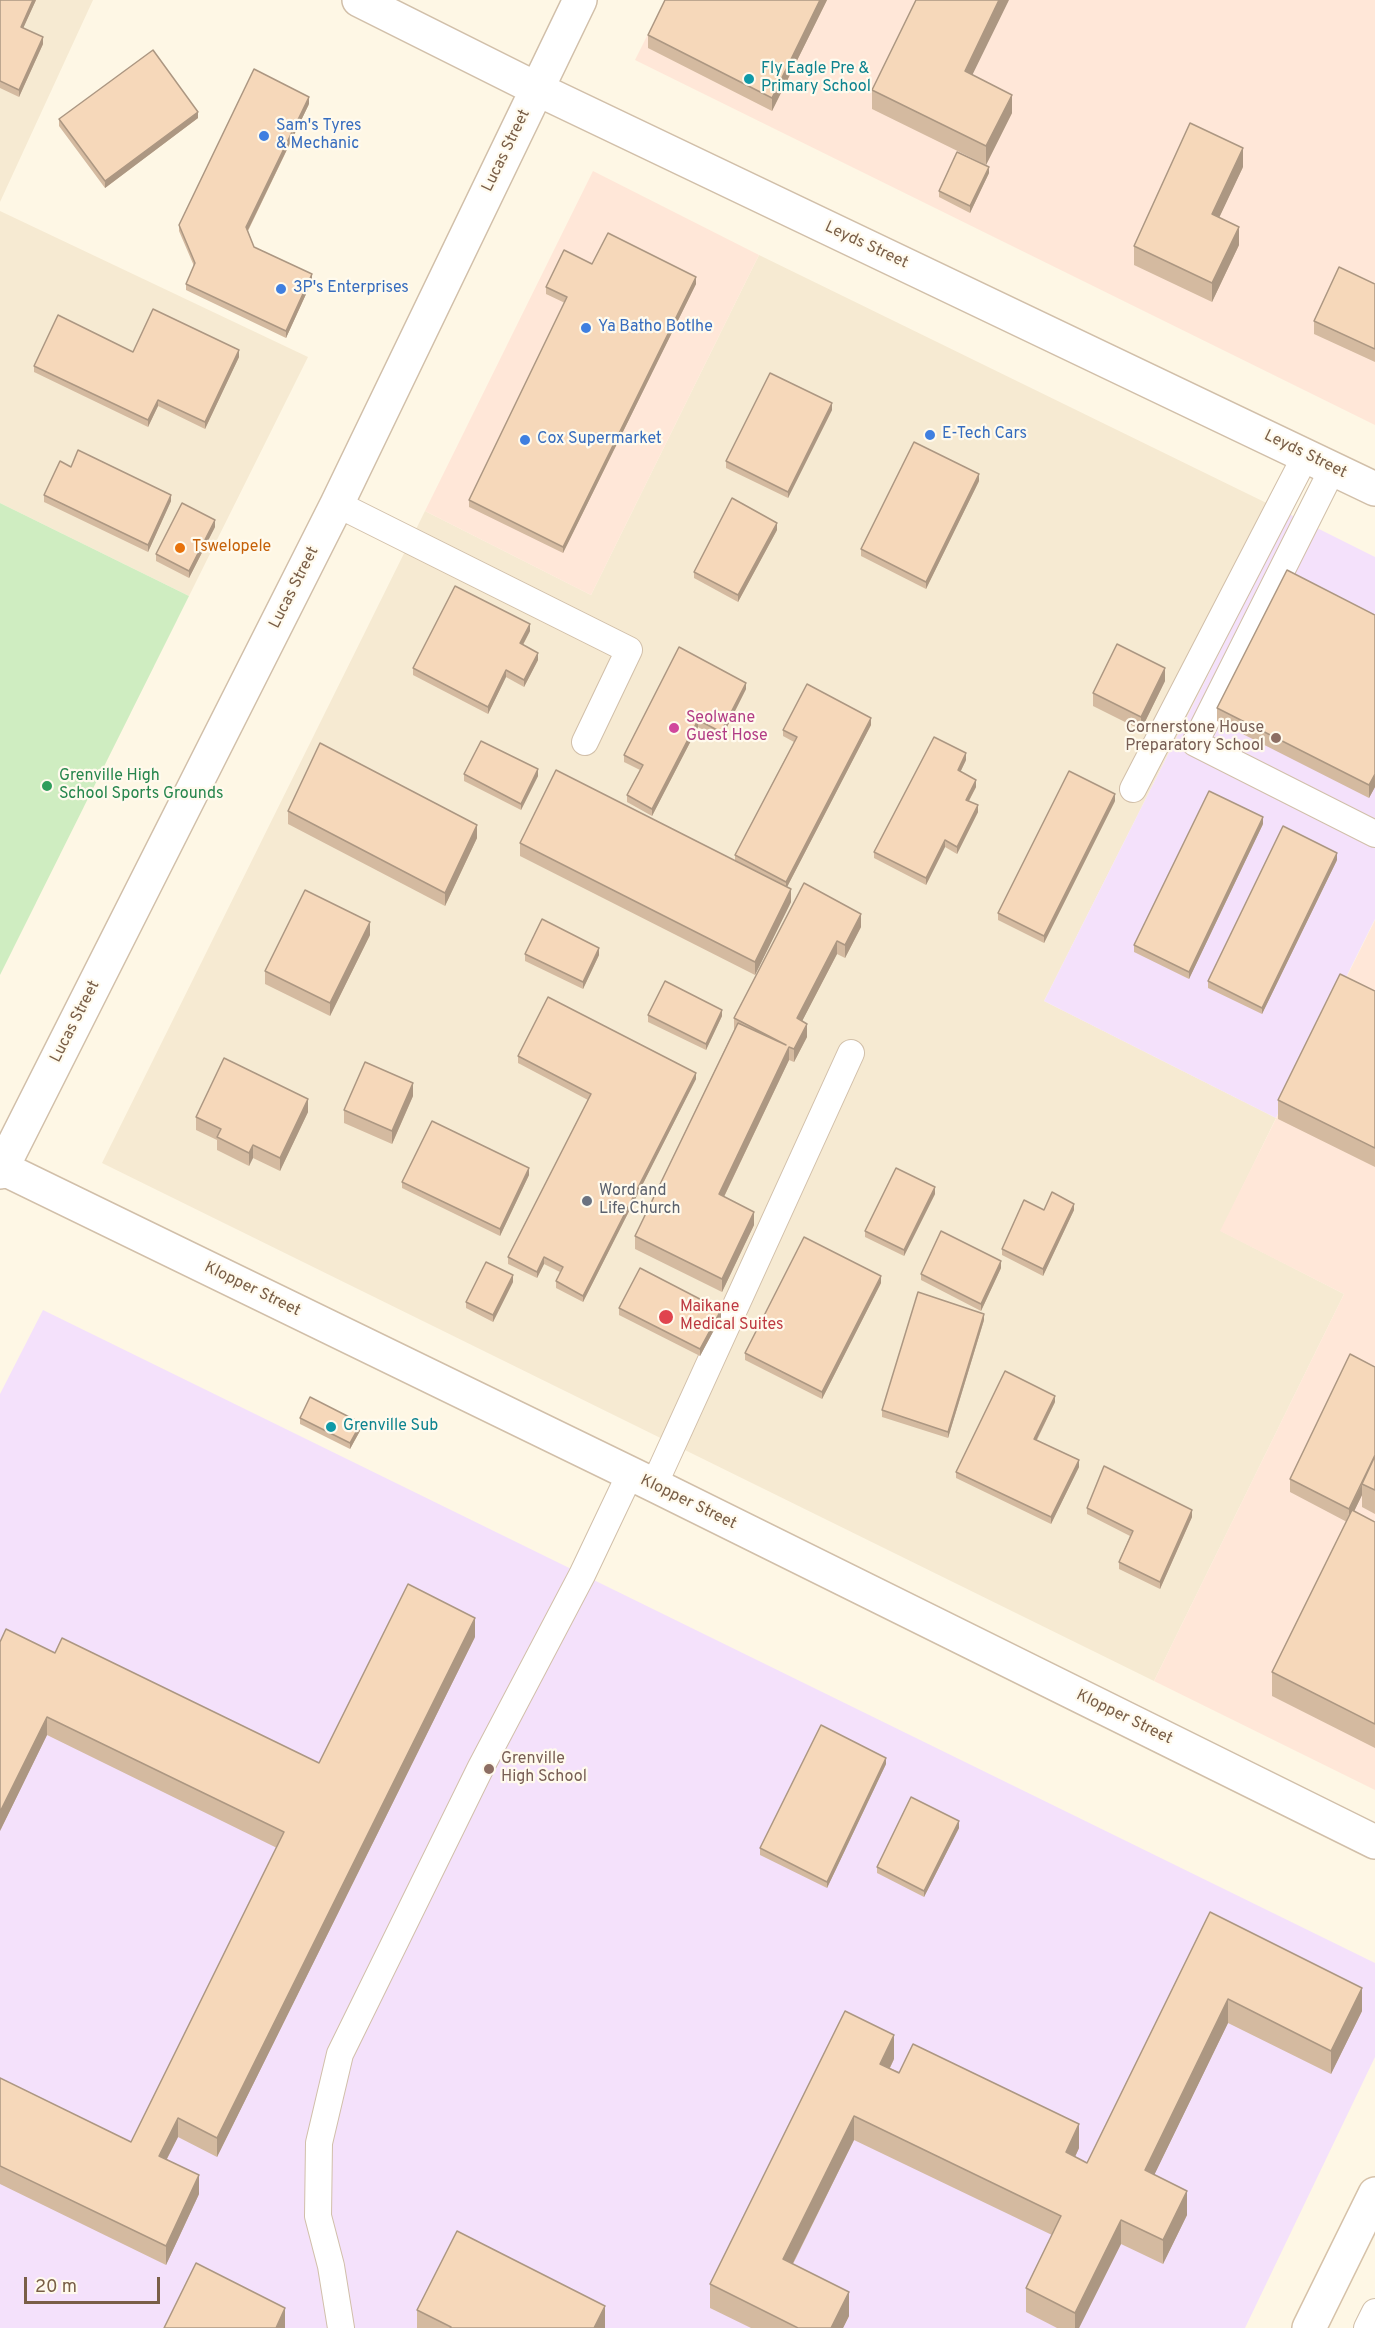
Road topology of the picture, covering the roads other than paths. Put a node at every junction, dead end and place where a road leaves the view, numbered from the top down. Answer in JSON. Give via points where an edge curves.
{"nodes":[{"id":1,"x":359,"y":0,"type":"edge"},
{"id":2,"x":580,"y":0,"type":"edge"},
{"id":3,"x":537,"y":89,"type":"junction"},
{"id":4,"x":1320,"y":462,"type":"junction"},
{"id":5,"x":1375,"y":489,"type":"edge"},
{"id":6,"x":337,"y":504,"type":"junction"},
{"id":7,"x":585,"y":742,"type":"dead end"},
{"id":8,"x":1133,"y":789,"type":"dead end"},
{"id":9,"x":1375,"y":834,"type":"edge"},
{"id":10,"x":851,"y":1053,"type":"dead end"},
{"id":11,"x":1,"y":1169,"type":"edge"},
{"id":12,"x":642,"y":1479,"type":"junction"},
{"id":13,"x":1375,"y":1842,"type":"edge"},
{"id":14,"x":1375,"y":2194,"type":"edge"},
{"id":15,"x":1375,"y":2312,"type":"edge"},
{"id":16,"x":341,"y":2328,"type":"edge"},
{"id":17,"x":1309,"y":2328,"type":"edge"},
{"id":18,"x":1367,"y":2328,"type":"edge"}],
"edges":[{"from":1,"to":3,"type":"street","name":"Leyds Street"},
{"from":2,"to":3,"type":"street","name":"Lucas Street"},
{"from":3,"to":4,"type":"street","name":"Leyds Street"},
{"from":3,"to":6,"type":"street","name":"Lucas Street"},
{"from":4,"to":5,"type":"street","name":"Leyds Street"},
{"from":4,"to":8,"type":"lane"},
{"from":4,"to":9,"type":"lane","via":[[1195,743]]},
{"from":6,"to":7,"type":"lane","via":[[628,650]]},
{"from":6,"to":11,"type":"street","name":"Lucas Street"},
{"from":10,"to":12,"type":"lane"},
{"from":11,"to":12,"type":"street","name":"Klopper Street"},
{"from":12,"to":13,"type":"street","name":"Klopper Street"},
{"from":12,"to":16,"type":"lane","via":[[582,1575],[481,1767],[340,2054],[320,2143],[318,2216]]},
{"from":14,"to":17,"type":"street"},
{"from":15,"to":18,"type":"lane"}]}
